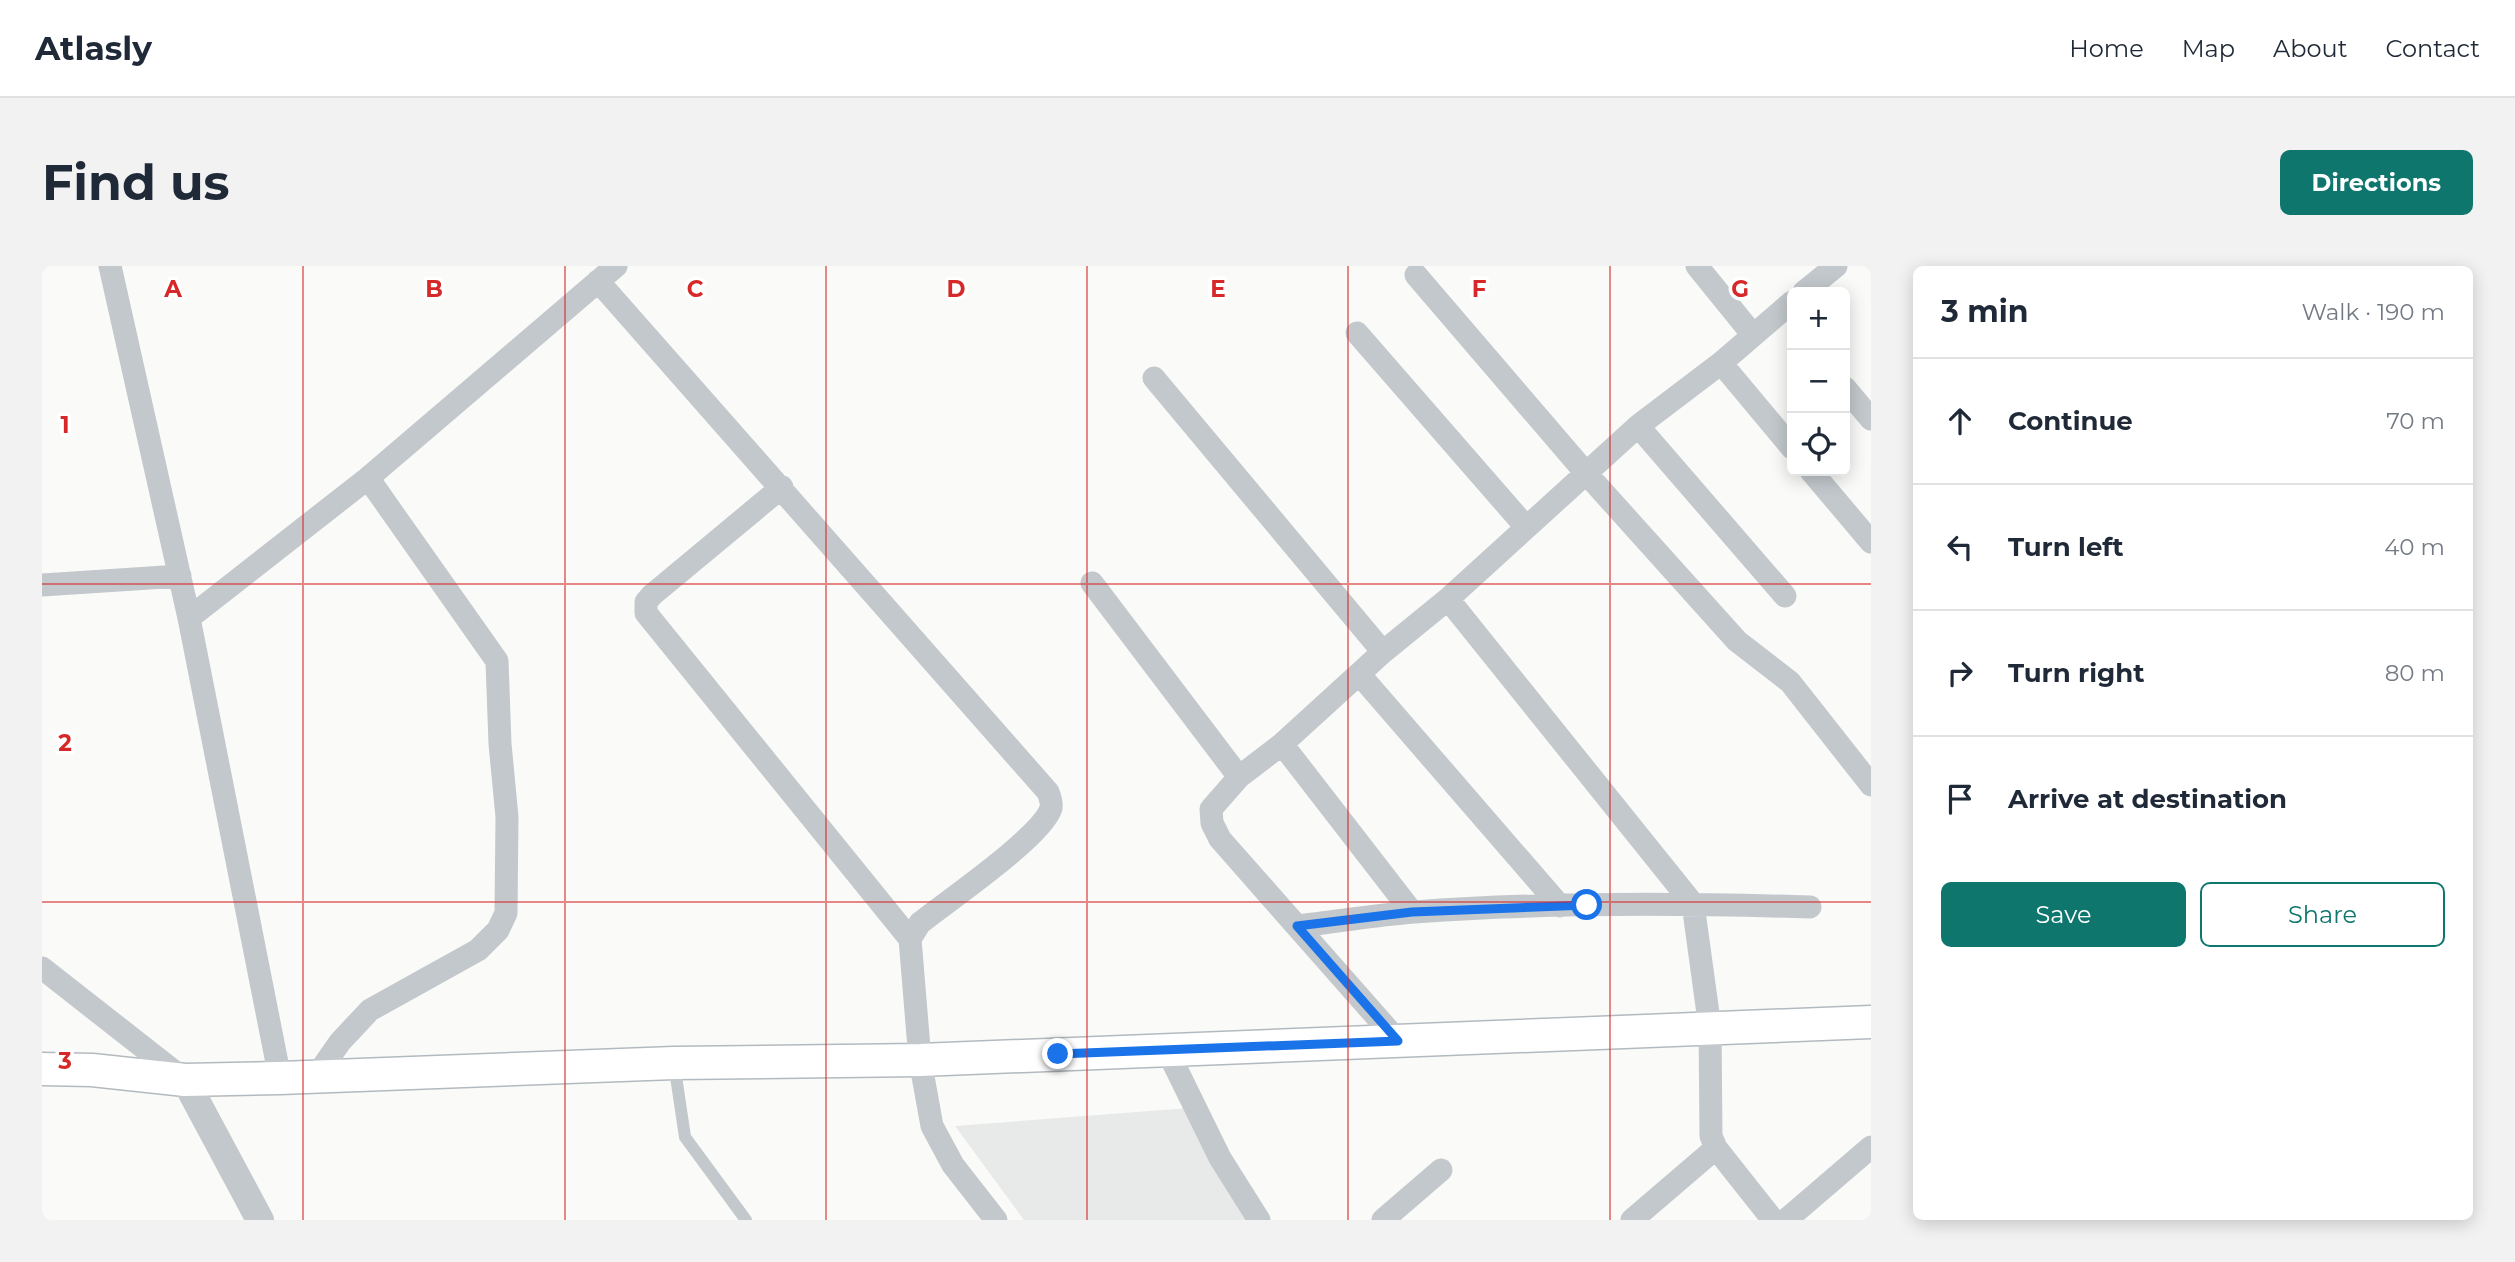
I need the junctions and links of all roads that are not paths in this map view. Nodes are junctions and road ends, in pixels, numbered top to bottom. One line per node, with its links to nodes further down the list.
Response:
1 (110, 266): 23 (street)
2 (616, 266): 6 (street)
3 (1697, 266): 10 (street)
4 (1836, 266): 7 (street)
5 (1416, 275): 17 (street)
6 (598, 281): 19 (street); 20 (street)
7 (1810, 287)
8 (1787, 314): 10 (street)
9 (1357, 333): 21 (street)
10 (1753, 335): 11 (street)
11 (1721, 363): 15 (street); 16 (street)
12 (1154, 378): 29 (street)
13 (1850, 394): 14 (street)
14 (1871, 419)
15 (1638, 426): 17 (street); 26 (street)
16 (1787, 442)
17 (1585, 472): 21 (street); 33 (street)
18 (1815, 476): 22 (street)
19 (368, 478): 28 (street); 48 (street)
20 (782, 487): 39 (street); 39 (street)
21 (1526, 527): 27 (street)
22 (1871, 542)
23 (180, 576): 25 (street); 28 (street)
24 (1091, 583): 32 (street)
25 (42, 585)
26 (1785, 596)
27 (1448, 599): 29 (street); 34 (street)
28 (190, 618): 49 (street)
29 (1383, 652): 30 (street)
30 (1360, 675): 31 (street); 35 (street)
31 (1282, 744): 32 (street); 37 (street)
32 (1239, 777): 38 (street)
33 (1871, 785)
34 (1693, 904): 35 (street); 36 (street); 42 (street)
35 (1560, 906): 37 (street)
36 (1810, 907)
37 (1412, 912): 38 (street)
38 (1297, 926): 43 (street)
39 (909, 939): 45 (street)
40 (42, 968): 50 (street)
41 (1871, 1022): 42 (main road)
42 (1710, 1028): 43 (main road); 52 (street)
43 (1398, 1041): 44 (main road)
44 (1167, 1050): 45 (main road); 57 (street)
45 (920, 1060): 46 (main road); 54 (street)
46 (674, 1063): 48 (main road); 56 (lane)
47 (42, 1069): 50 (main road)
48 (317, 1075): 49 (main road)
49 (280, 1078): 50 (main road)
50 (185, 1080): 55 (street)
51 (1871, 1147): 61 (street)
52 (1716, 1148): 59 (street); 60 (street)
53 (1441, 1170): 58 (street)
54 (984, 1216)
55 (260, 1220)
56 (746, 1220)
57 (1259, 1220)
58 (1383, 1220)
59 (1632, 1220)
60 (1773, 1220)
61 (1786, 1220)

